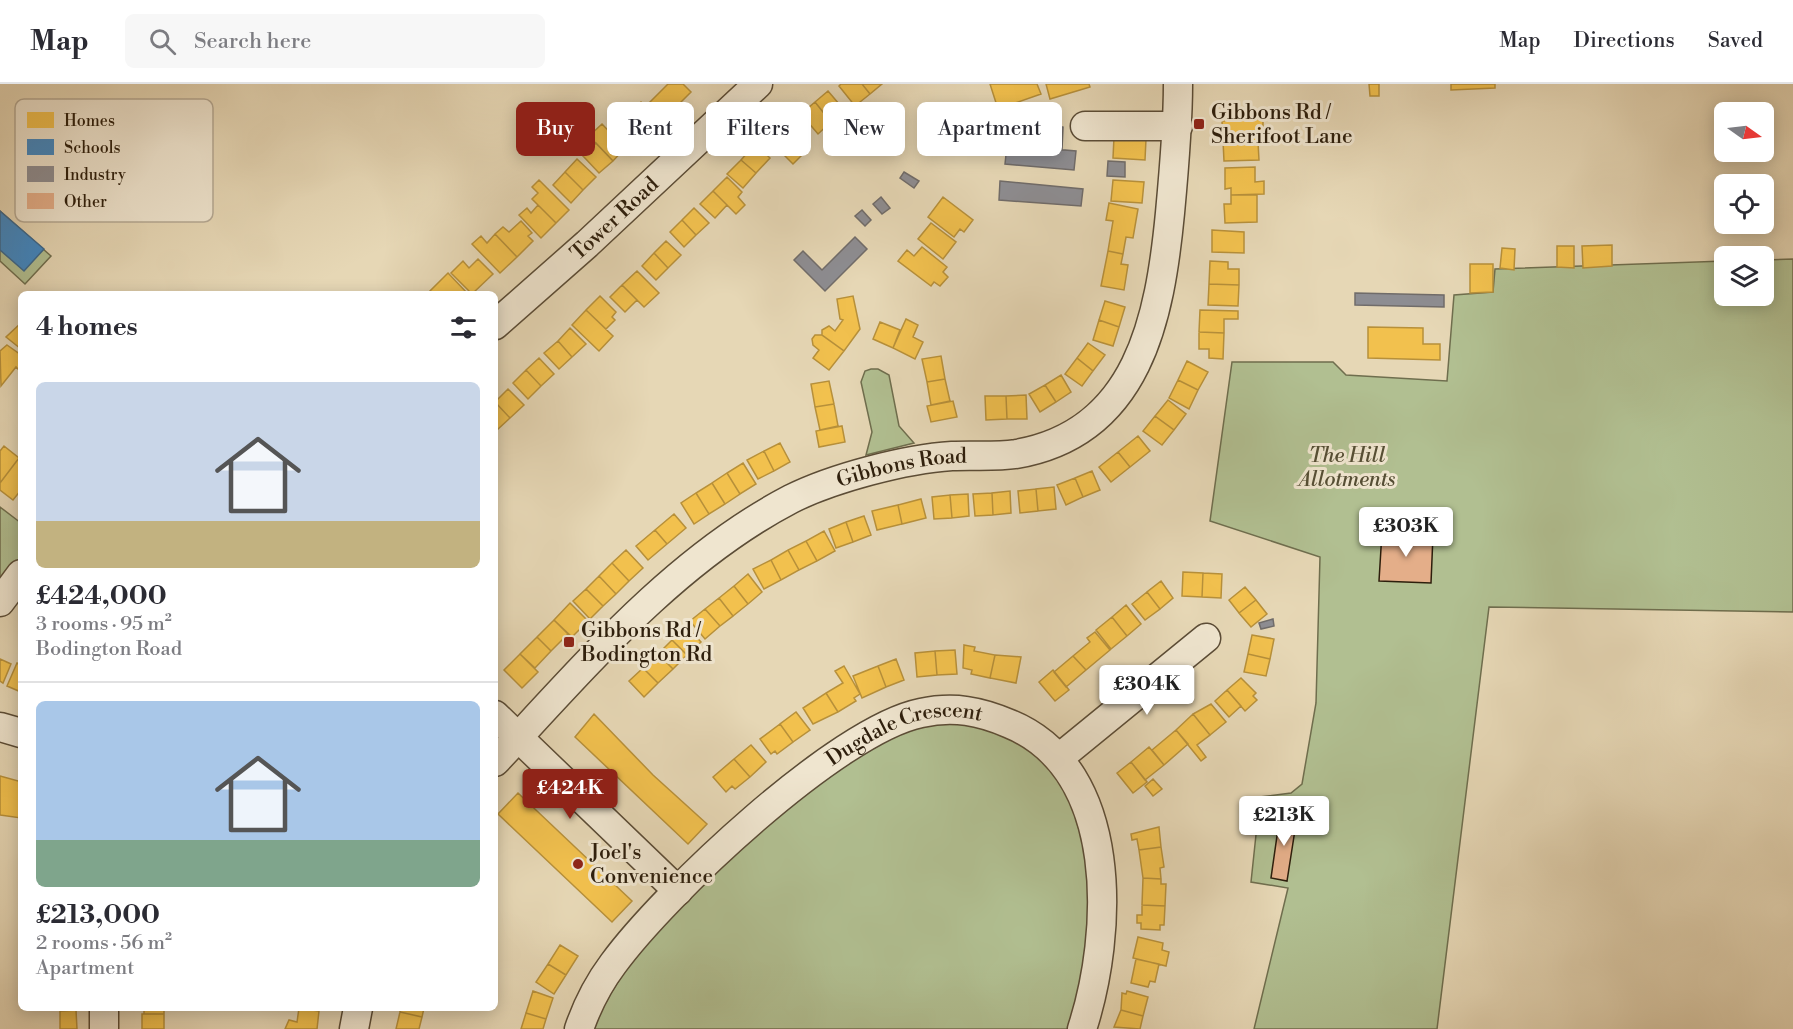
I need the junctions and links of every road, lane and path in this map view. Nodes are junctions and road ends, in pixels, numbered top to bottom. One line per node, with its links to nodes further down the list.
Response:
1 (758, 84): 5 (street, Tower Road)
2 (1178, 84): 4 (street, Gibbons Road)
3 (1085, 126): 4 (street)
4 (1178, 126): 12 (street, Gibbons Road)
5 (498, 322)
6 (18, 578): 7 (street)
7 (0, 602)
8 (1206, 638): 13 (street)
9 (498, 718): 12 (street)
10 (0, 727): 11 (street)
11 (18, 732)
12 (518, 738): 14 (street, Gibbons Road); 15 (street)
13 (1059, 758): 15 (street, Dugdale Crescent); 21 (street, Dugdale Crescent)
14 (498, 759)
15 (678, 891): 20 (street, Dugdale Crescent)
16 (104, 1011): 18 (street)
17 (357, 1011): 19 (street)
18 (104, 1029)
19 (354, 1029)
20 (579, 1029)
21 (1082, 1029)

